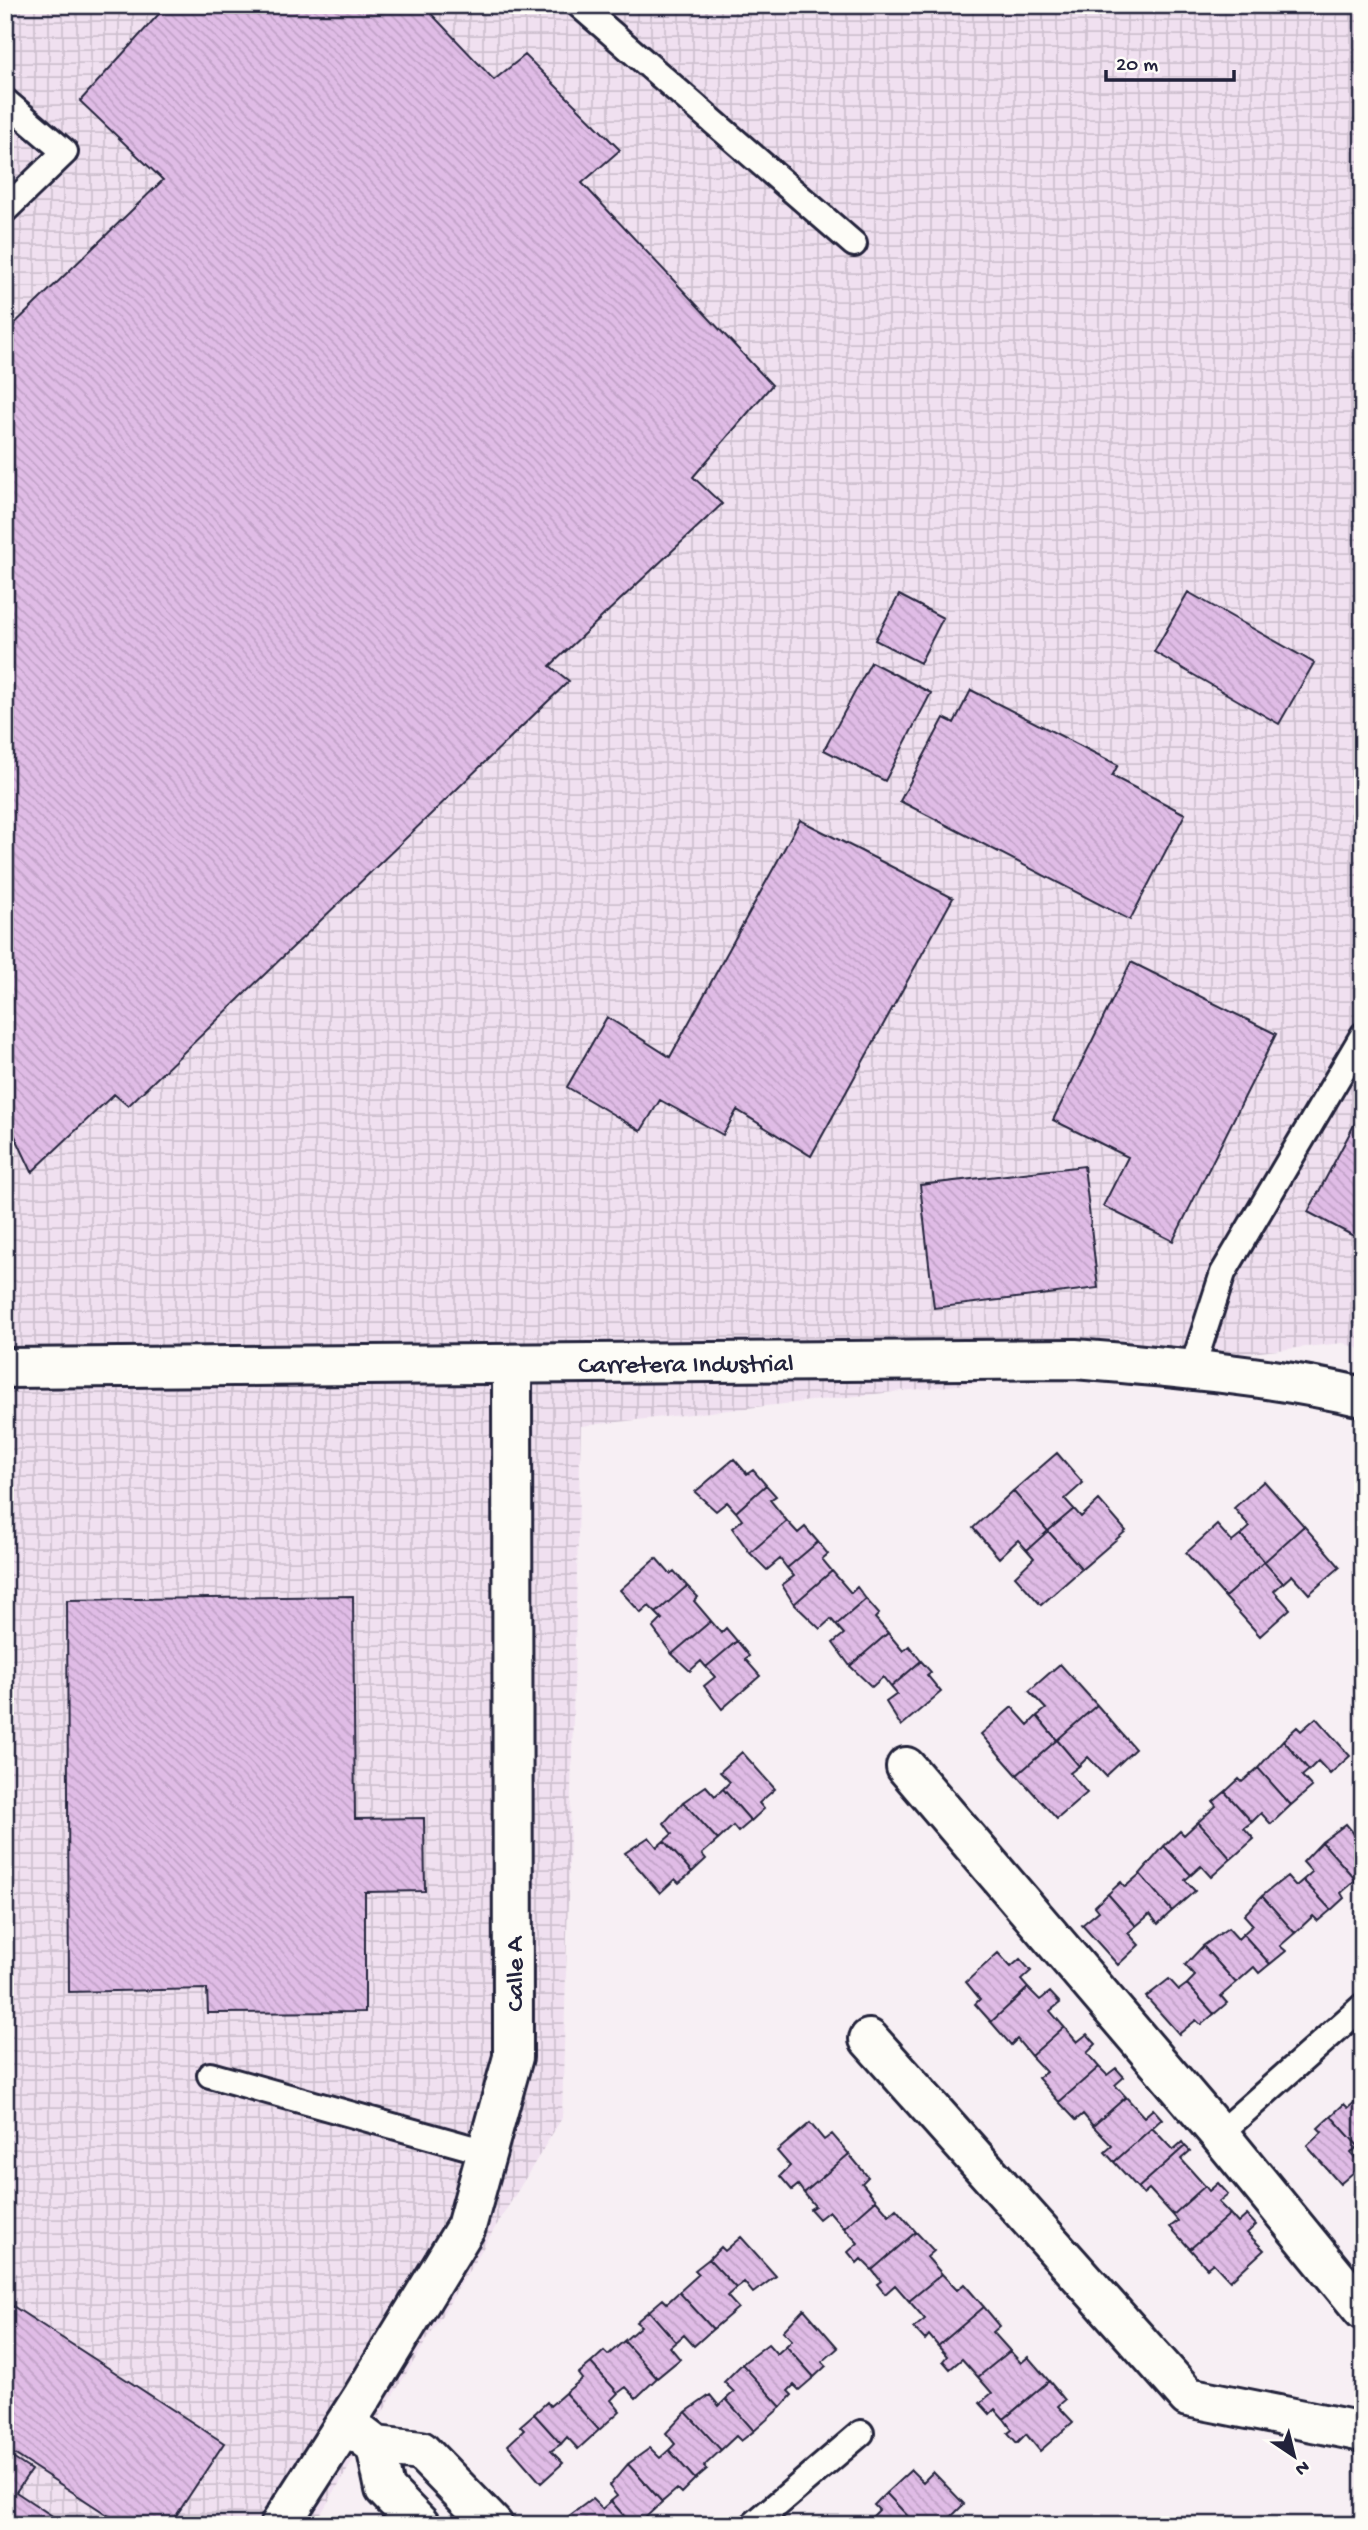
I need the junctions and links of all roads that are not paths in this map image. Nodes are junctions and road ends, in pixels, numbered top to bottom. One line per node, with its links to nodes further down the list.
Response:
1 (579, 5): 4 (lane)
2 (5, 102): 3 (lane)
3 (5, 210)
4 (854, 244)
5 (1363, 1035): 8 (lane)
6 (512, 1365): 7 (street, Carretera Industrial); 8 (street, Carretera Industrial); 15 (street, Calle A)
7 (5, 1367)
8 (1192, 1369): 9 (street, Carretera Industrial)
9 (1363, 1397)
10 (906, 1767): 14 (street)
11 (1363, 2006): 14 (lane)
12 (869, 2039): 19 (street)
13 (210, 2075): 15 (lane)
14 (1219, 2134): 16 (street)
15 (486, 2152): 17 (street, Calle A)
16 (1363, 2310)
17 (346, 2423): 20 (street); 21 (street, Calle A)
18 (861, 2432): 24 (lane)
19 (1363, 2432)
20 (376, 2446): 22 (street); 23 (street)
21 (280, 2525)
22 (420, 2525)
23 (493, 2525)
24 (753, 2525)

